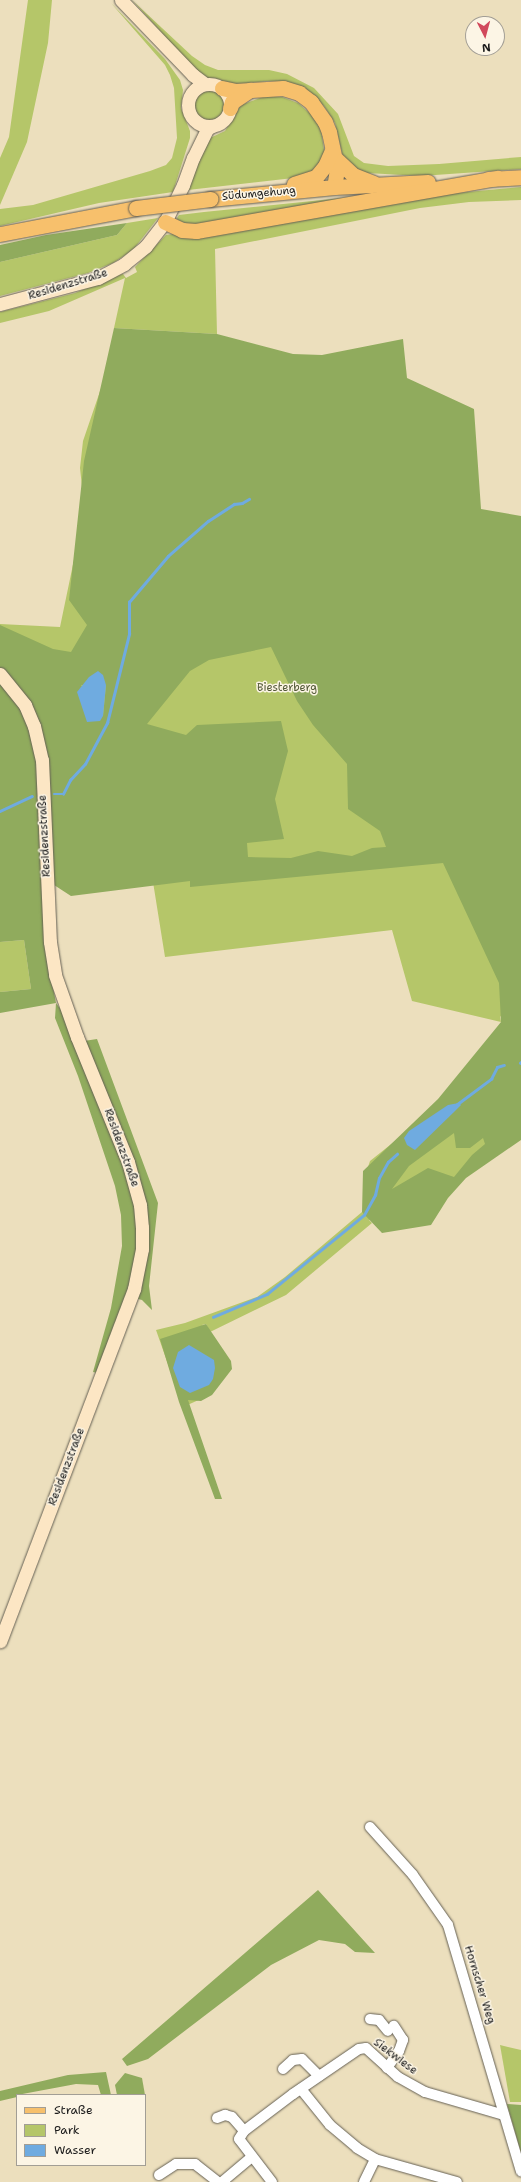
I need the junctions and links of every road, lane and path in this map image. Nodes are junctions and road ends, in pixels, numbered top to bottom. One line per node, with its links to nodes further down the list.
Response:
1 (121, 0): 2 (main road)
2 (172, 53): 3 (main road); 6 (main road)
3 (205, 84): 4 (main road); 6 (main road)
4 (222, 88): 5 (main road); 7 (main road)
5 (251, 90): 7 (main road); 10 (main road)
6 (189, 97): 8 (main road)
7 (230, 108): 9 (main road)
8 (193, 120): 9 (main road); 11 (main road, Residenzstraße)
9 (212, 126): 11 (main road, Residenzstraße)
10 (334, 154): 14 (main road); 15 (main road); 16 (main road)
11 (193, 158): 17 (main road, Residenzstraße)
12 (521, 177): 13 (main road, Südumgehung)
13 (497, 178): 14 (main road, Südumgehung); 17 (main road)
14 (388, 185): 15 (main road, Südumgehung)
15 (334, 187): 16 (main road, Südumgehung)
16 (255, 194): 18 (main road, Südumgehung, bridge)
17 (165, 222): 19 (main road, Residenzstraße)
18 (0, 234)
19 (0, 304)
20 (0, 674): 21 (main road, Residenzstraße)
21 (0, 1641)
22 (370, 1827): 28 (street, Hornscher Weg)
23 (370, 2019): 24 (street)
24 (386, 2068): 26 (street, Siekwiese); 28 (street, Siekwiese)
25 (283, 2069): 26 (street)
26 (319, 2076): 27 (street, Siekwiese)
27 (301, 2089): 30 (street, Siekwiese); 32 (street)
28 (504, 2115): 33 (street, Hornscher Weg)
29 (217, 2118): 30 (street)
30 (242, 2135): 31 (street)
31 (252, 2158): 36 (street); 37 (street)
32 (375, 2159): 38 (street); 39 (street)
33 (521, 2171)
34 (159, 2175): 35 (street)
35 (218, 2182)
36 (222, 2182)
37 (272, 2182)
38 (364, 2182)
39 (457, 2182)

